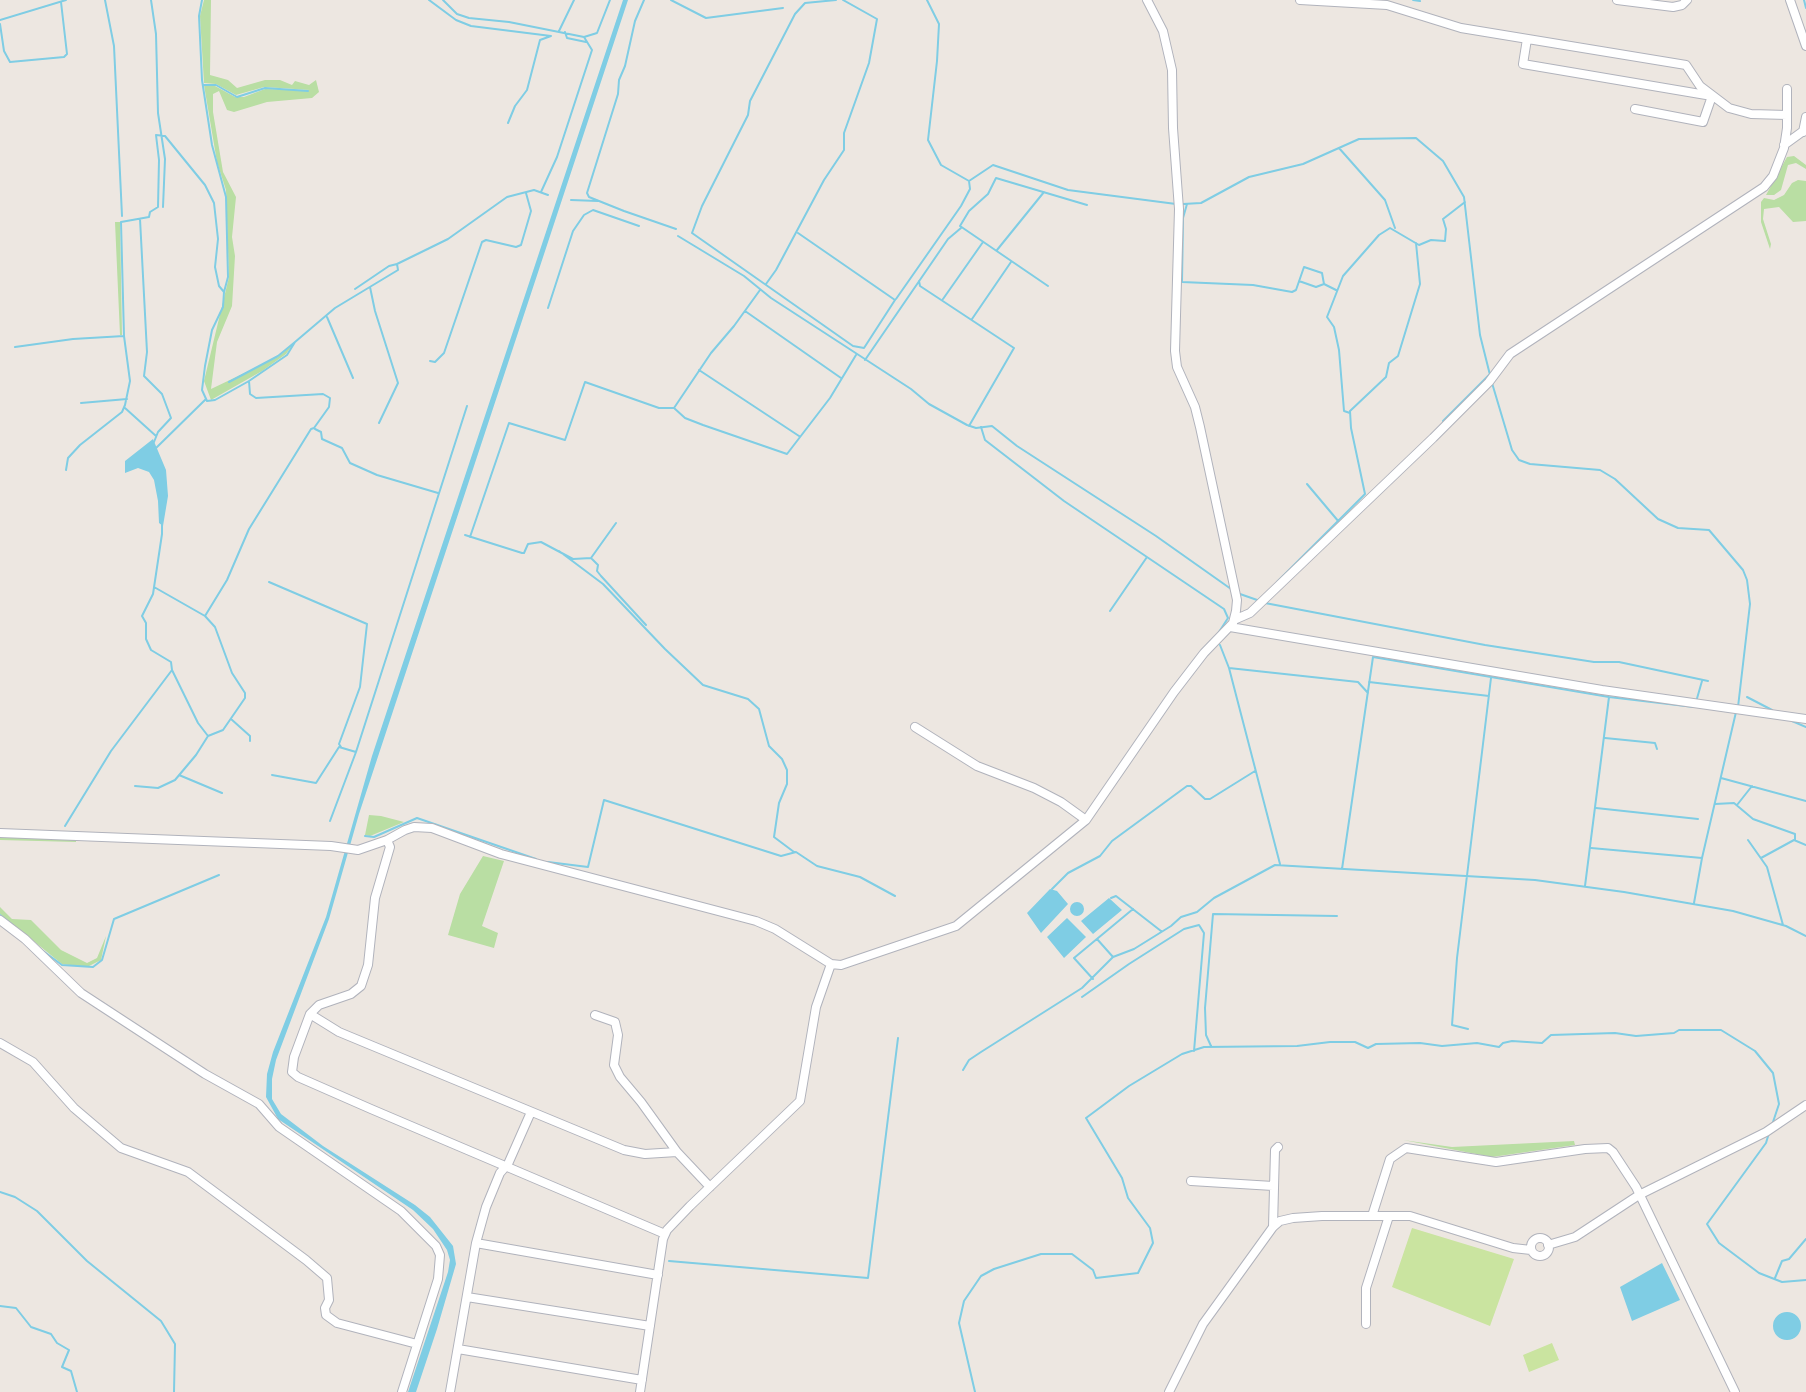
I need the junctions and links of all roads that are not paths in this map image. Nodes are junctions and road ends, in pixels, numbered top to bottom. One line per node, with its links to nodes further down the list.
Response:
1 (1147, 0): 15 (street)
2 (1300, 0): 6 (street)
3 (1617, 0): 4 (street)
4 (1687, 0)
5 (1791, 1): 7 (street)
6 (1527, 39): 9 (street); 9 (street)
7 (1806, 46)
8 (1787, 89): 11 (street)
9 (1712, 96): 10 (street); 11 (street)
10 (1635, 110)
11 (1787, 115): 14 (street)
12 (1806, 117): 13 (street)
13 (1804, 130): 14 (street)
14 (1784, 145): 15 (street)
15 (1232, 623): 16 (street); 18 (street)
16 (1806, 719)
17 (915, 727): 18 (street)
18 (1086, 820): 22 (street)
19 (0, 833): 20 (street)
20 (387, 840): 22 (street); 23 (street)
21 (0, 920): 44 (street)
22 (831, 964): 33 (street)
23 (310, 1014): 27 (street); 30 (street)
24 (595, 1015): 29 (street)
25 (0, 1043): 44 (street)
26 (1806, 1105): 34 (street)
27 (531, 1112): 29 (street); 30 (street)
28 (1278, 1148): 32 (street)
29 (677, 1152): 33 (street)
30 (505, 1167): 38 (street); 39 (street)
31 (1191, 1181): 32 (street)
32 (1273, 1186): 37 (street)
33 (710, 1187): 38 (street)
34 (1640, 1195): 35 (street); 36 (street); 51 (street)
35 (1372, 1216): 36 (street); 37 (street)
36 (1389, 1216): 42 (street)
37 (1273, 1227): 50 (street)
38 (665, 1234): 40 (street)
39 (476, 1243): 40 (street); 41 (street)
40 (658, 1275): 43 (street)
41 (467, 1297): 43 (street); 45 (street)
42 (1366, 1324)
43 (650, 1326): 46 (street)
44 (417, 1344): 47 (street)
45 (458, 1348): 46 (street); 48 (street)
46 (642, 1380): 49 (street)
47 (402, 1392)
48 (450, 1392)
49 (640, 1392)
50 (1169, 1392)
51 (1735, 1392)

